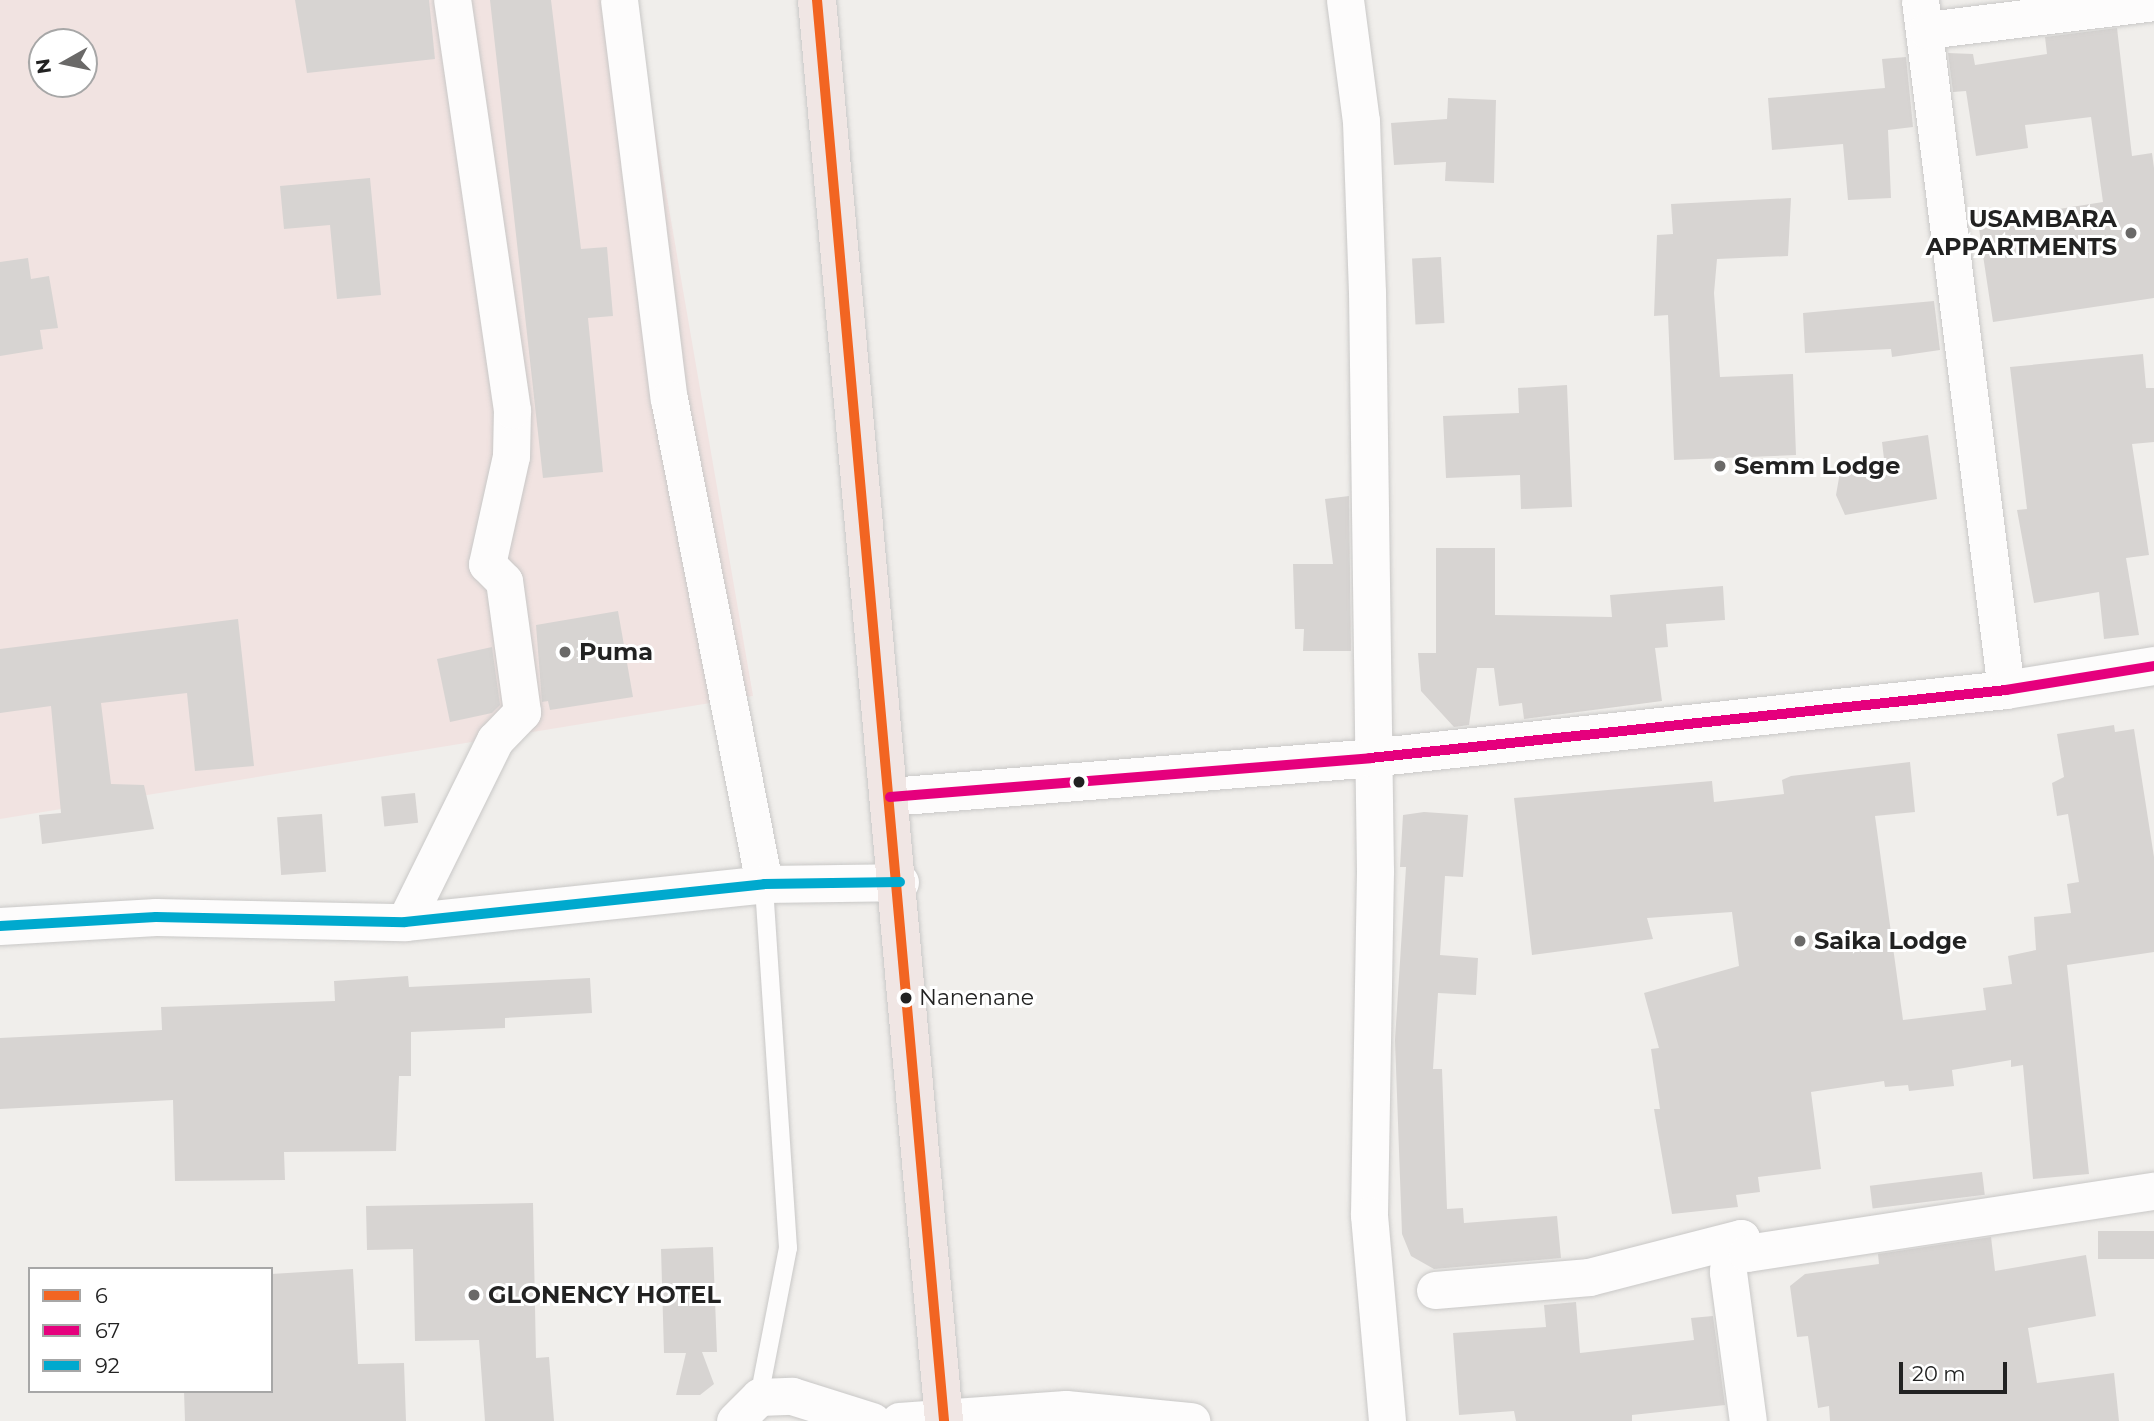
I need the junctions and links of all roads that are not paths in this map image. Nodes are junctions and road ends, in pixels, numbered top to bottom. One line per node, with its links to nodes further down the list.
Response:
1 (452, 0): 13 (street)
2 (618, 0): 12 (street)
3 (817, 0): 10 (highway)
4 (1345, 0): 9 (street)
5 (2154, 2): 6 (street)
6 (1924, 15): 8 (street)
7 (2154, 666): 8 (street)
8 (2006, 690): 9 (street)
9 (1370, 758): 10 (street); 23 (street)
10 (890, 797): 11 (highway)
11 (900, 882): 12 (street); 19 (highway)
12 (764, 884): 13 (street); 18 (lane)
13 (404, 922): 14 (street)
14 (0, 926)
15 (2154, 1191): 16 (street)
16 (1731, 1242): 17 (street); 24 (street)
17 (1436, 1290)
18 (747, 1409): 20 (street)
19 (944, 1419): 21 (street); 22 (street)
20 (872, 1421)
21 (899, 1421)
22 (1191, 1421)
23 (1387, 1421)
24 (1748, 1421)

